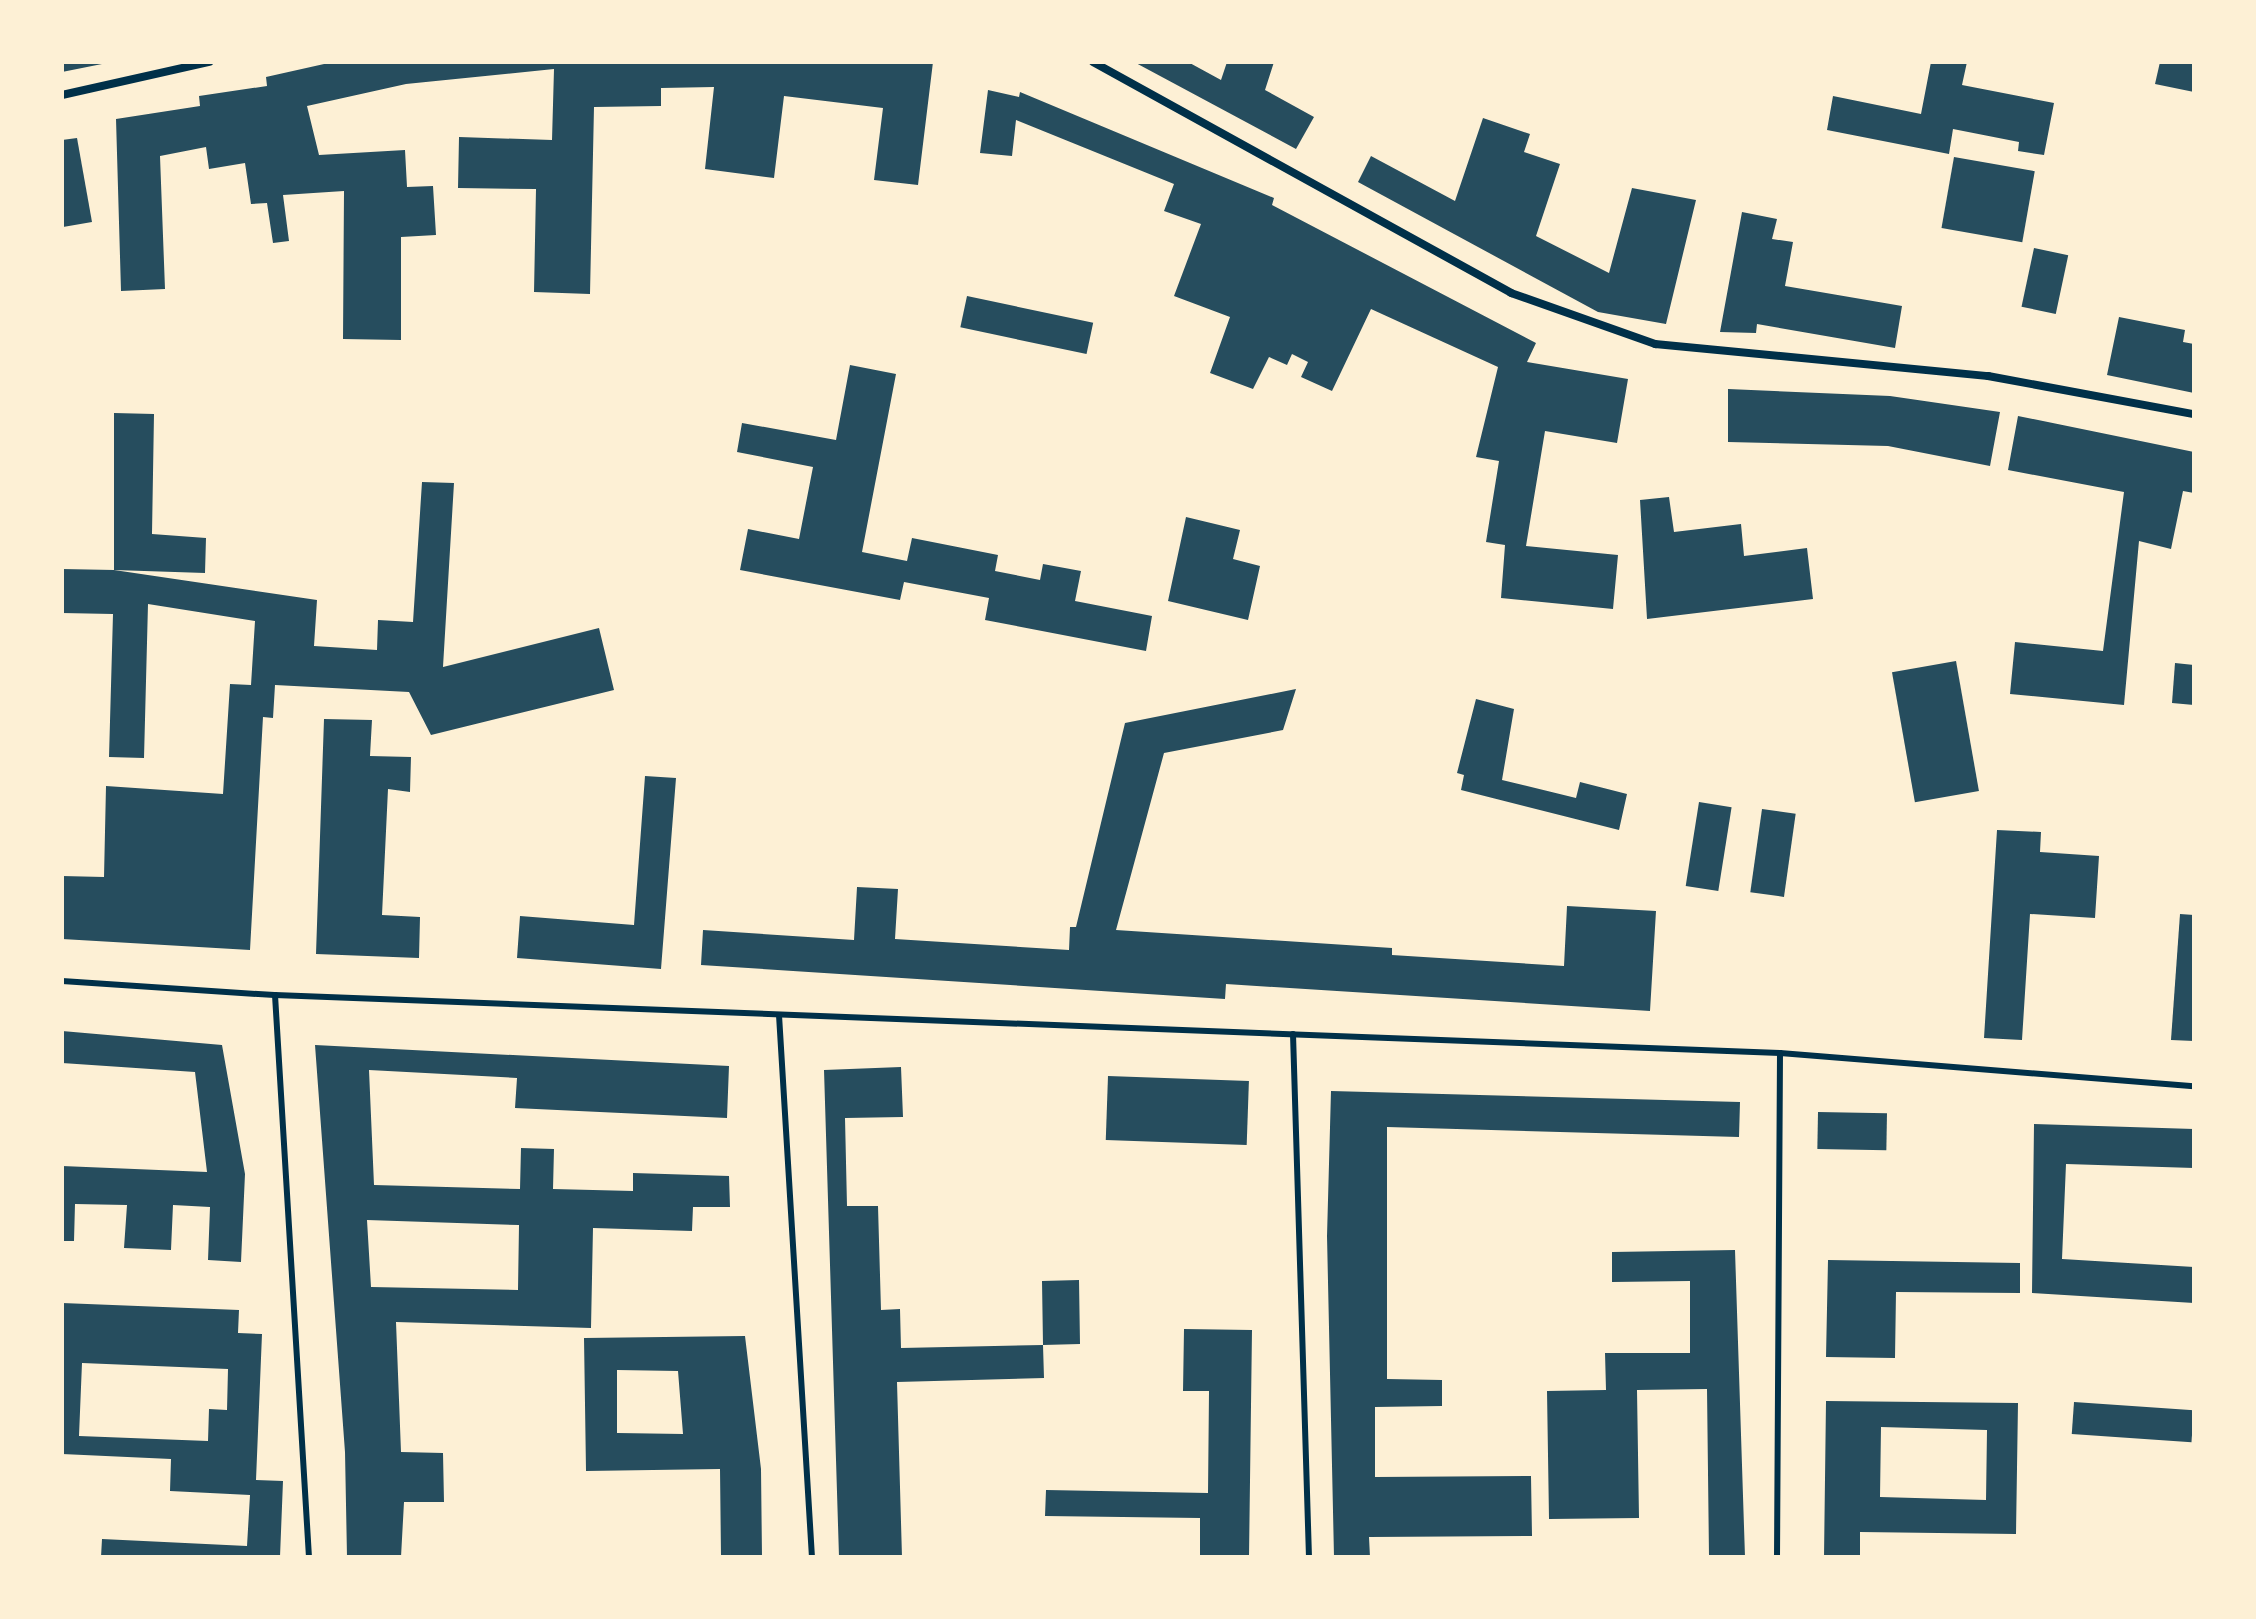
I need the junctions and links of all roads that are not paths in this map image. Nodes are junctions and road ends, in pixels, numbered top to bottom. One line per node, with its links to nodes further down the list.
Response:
1 (209, 62): 3 (street)
2 (1093, 62): 4 (street)
3 (62, 95)
4 (2194, 414)
5 (62, 981): 6 (lane)
6 (275, 995): 7 (lane); 11 (lane)
7 (779, 1015): 8 (lane); 12 (lane)
8 (1293, 1034): 9 (lane); 13 (lane)
9 (1780, 1053): 10 (lane); 14 (lane)
10 (2194, 1086)
11 (309, 1557)
12 (812, 1557)
13 (1309, 1557)
14 (1777, 1557)

